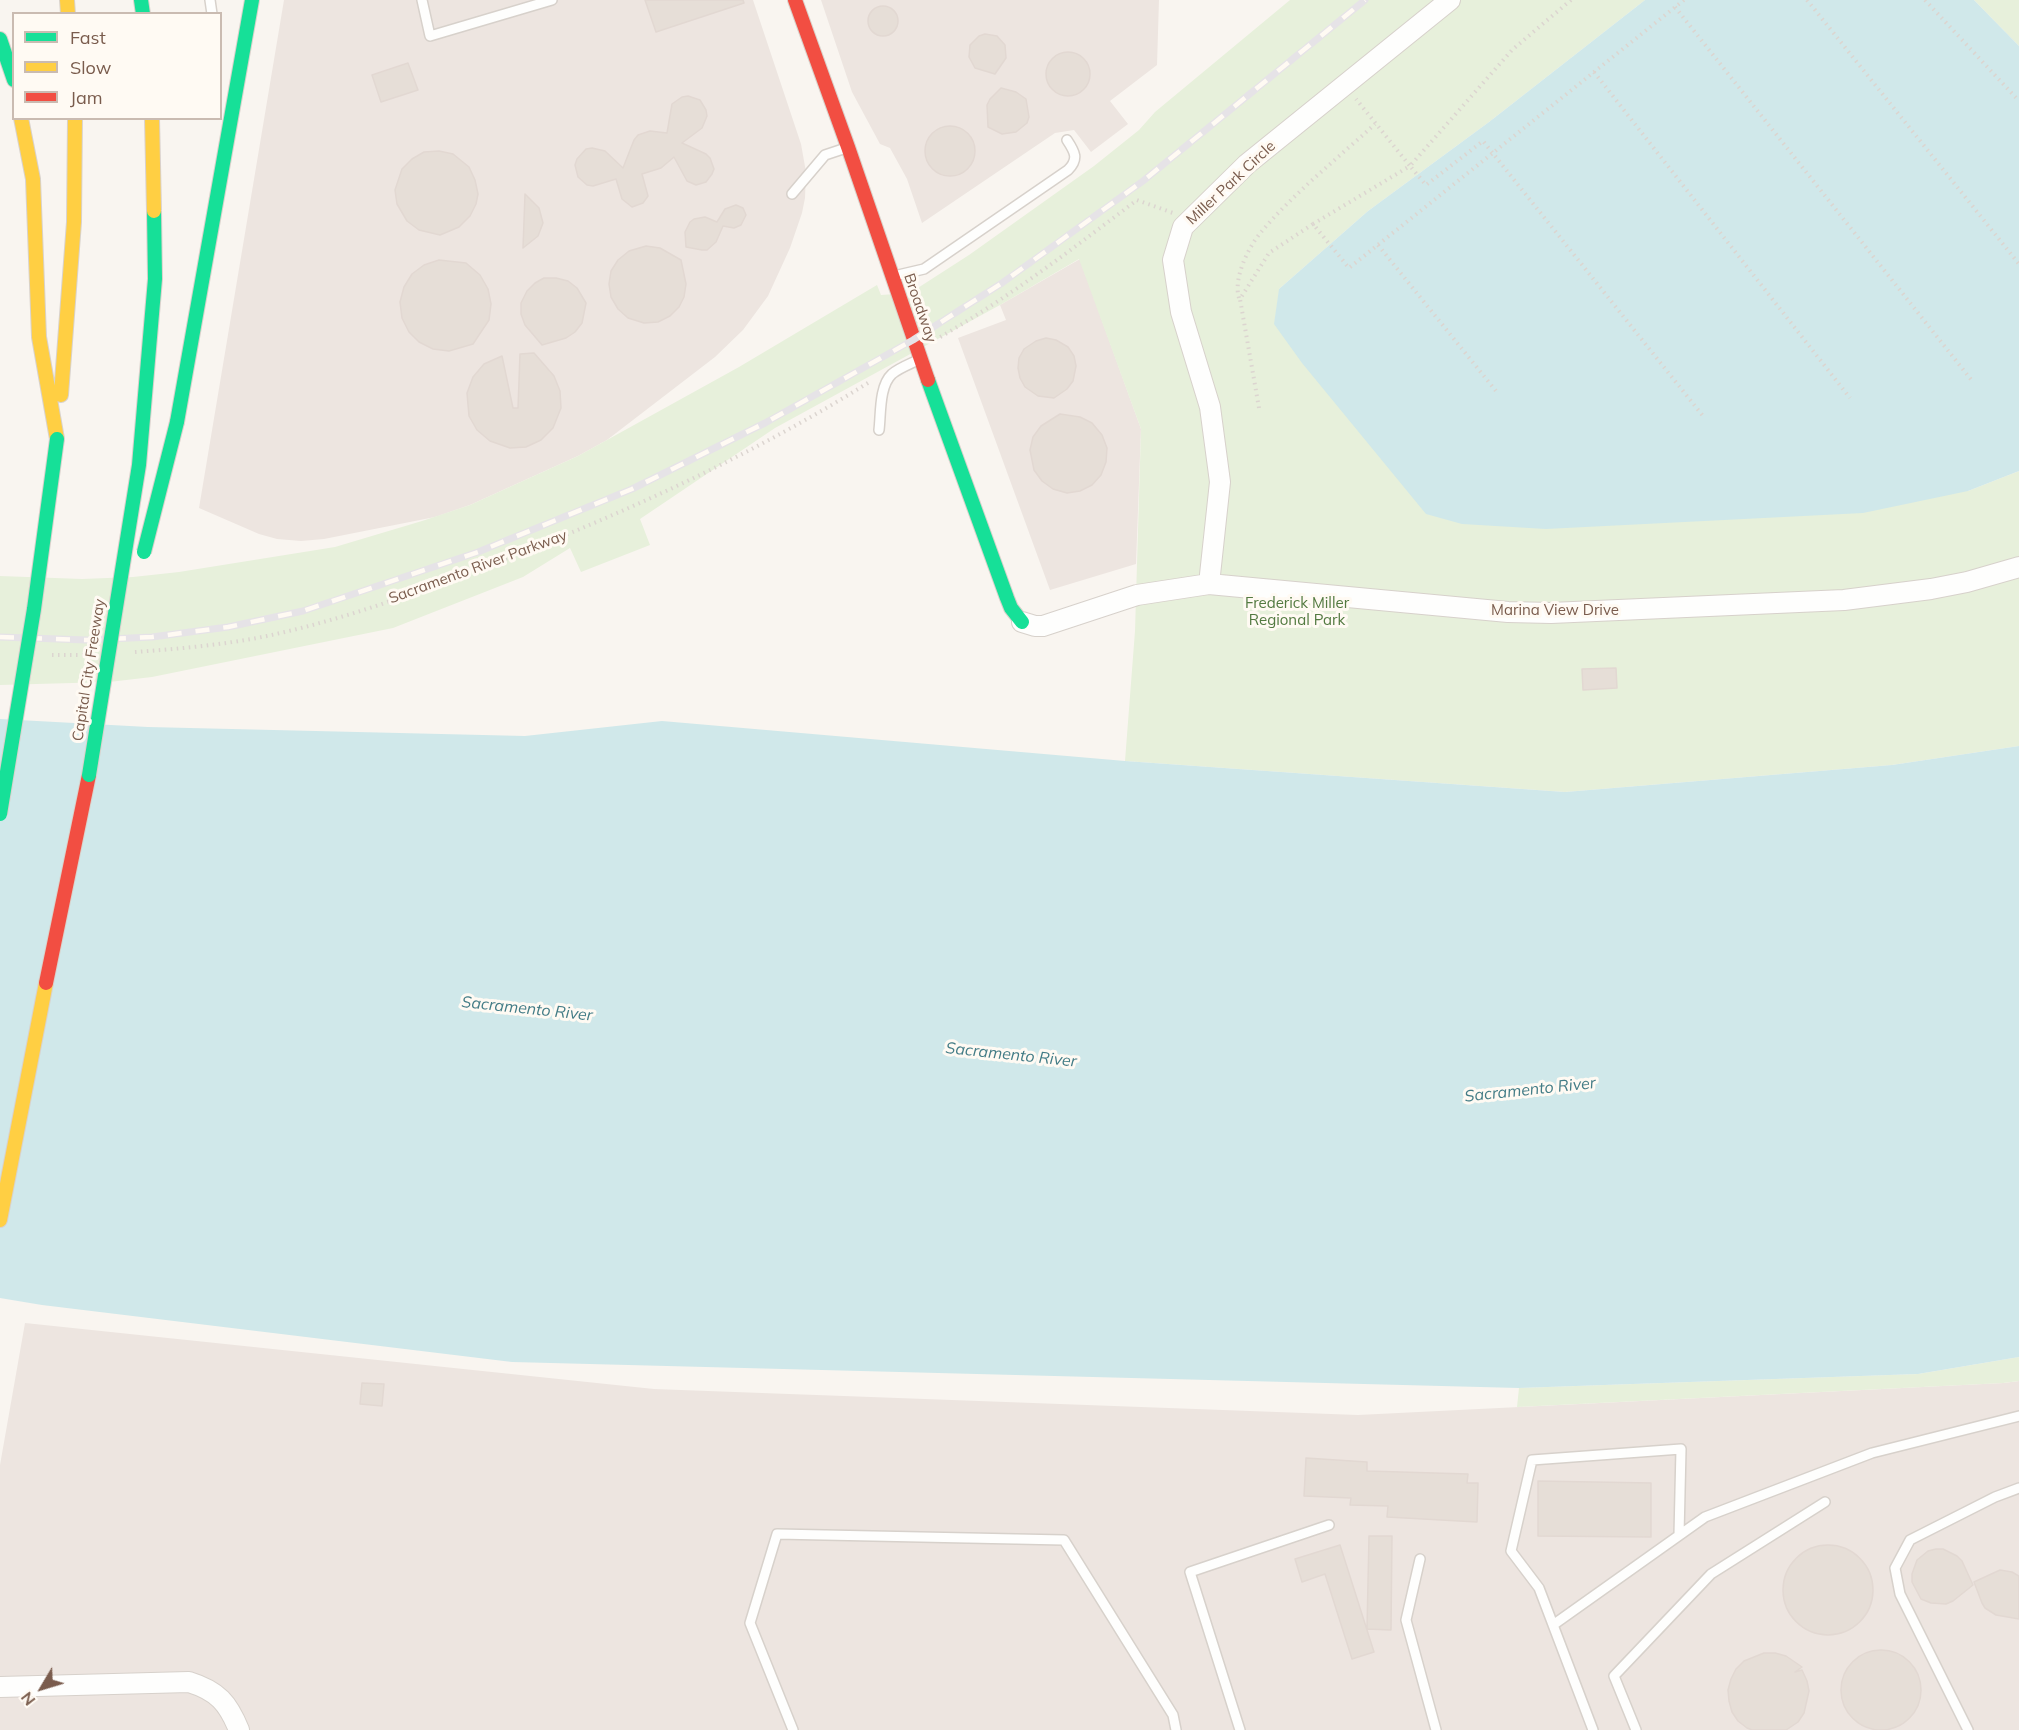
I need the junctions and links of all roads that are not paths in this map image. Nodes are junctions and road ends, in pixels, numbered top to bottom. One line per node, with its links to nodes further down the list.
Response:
1 (252, 0): 22 (main road, bridge)
2 (422, 0): 3 (lane)
3 (552, 0)
4 (795, 0): 14 (main road, Broadway)
5 (1450, 0): 23 (street, Miller Park Circle)
6 (0, 39): 8 (main road)
7 (0, 71): 8 (main road)
8 (10, 84)
9 (17, 120): 15 (main road)
10 (21, 120): 15 (main road)
11 (75, 120): 20 (main road)
12 (152, 120): 26 (main road, Capital City Freeway, bridge)
13 (1067, 140): 17 (lane)
14 (848, 147): 16 (lane); 17 (main road, Broadway)
15 (33, 179): 20 (main road)
16 (792, 194)
17 (892, 276): 18 (main road, Broadway)
18 (919, 354): 19 (lane); 25 (main road, Broadway)
19 (879, 430)
20 (57, 439): 27 (main road, bridge)
21 (2019, 567): 23 (street, Marina View Drive)
22 (140, 570)
23 (1209, 584): 25 (street, Marina View Drive)
24 (129, 616): 26 (main road, bridge)
25 (1022, 622)
26 (89, 775): 28 (main road, Capital City Freeway)
27 (0, 814)
28 (0, 1220)
29 (2019, 1416): 33 (lane)
30 (2019, 1488): 44 (lane)
31 (1825, 1502): 43 (lane)
32 (1329, 1525): 40 (lane)
33 (1679, 1535): 35 (lane); 35 (lane)
34 (1420, 1559): 41 (lane)
35 (1553, 1625): 42 (lane)
36 (0, 1687): 37 (street)
37 (239, 1730)
38 (793, 1730): 39 (lane)
39 (1176, 1730)
40 (1240, 1730)
41 (1436, 1730)
42 (1593, 1730)
43 (1636, 1730)
44 (1968, 1730)

